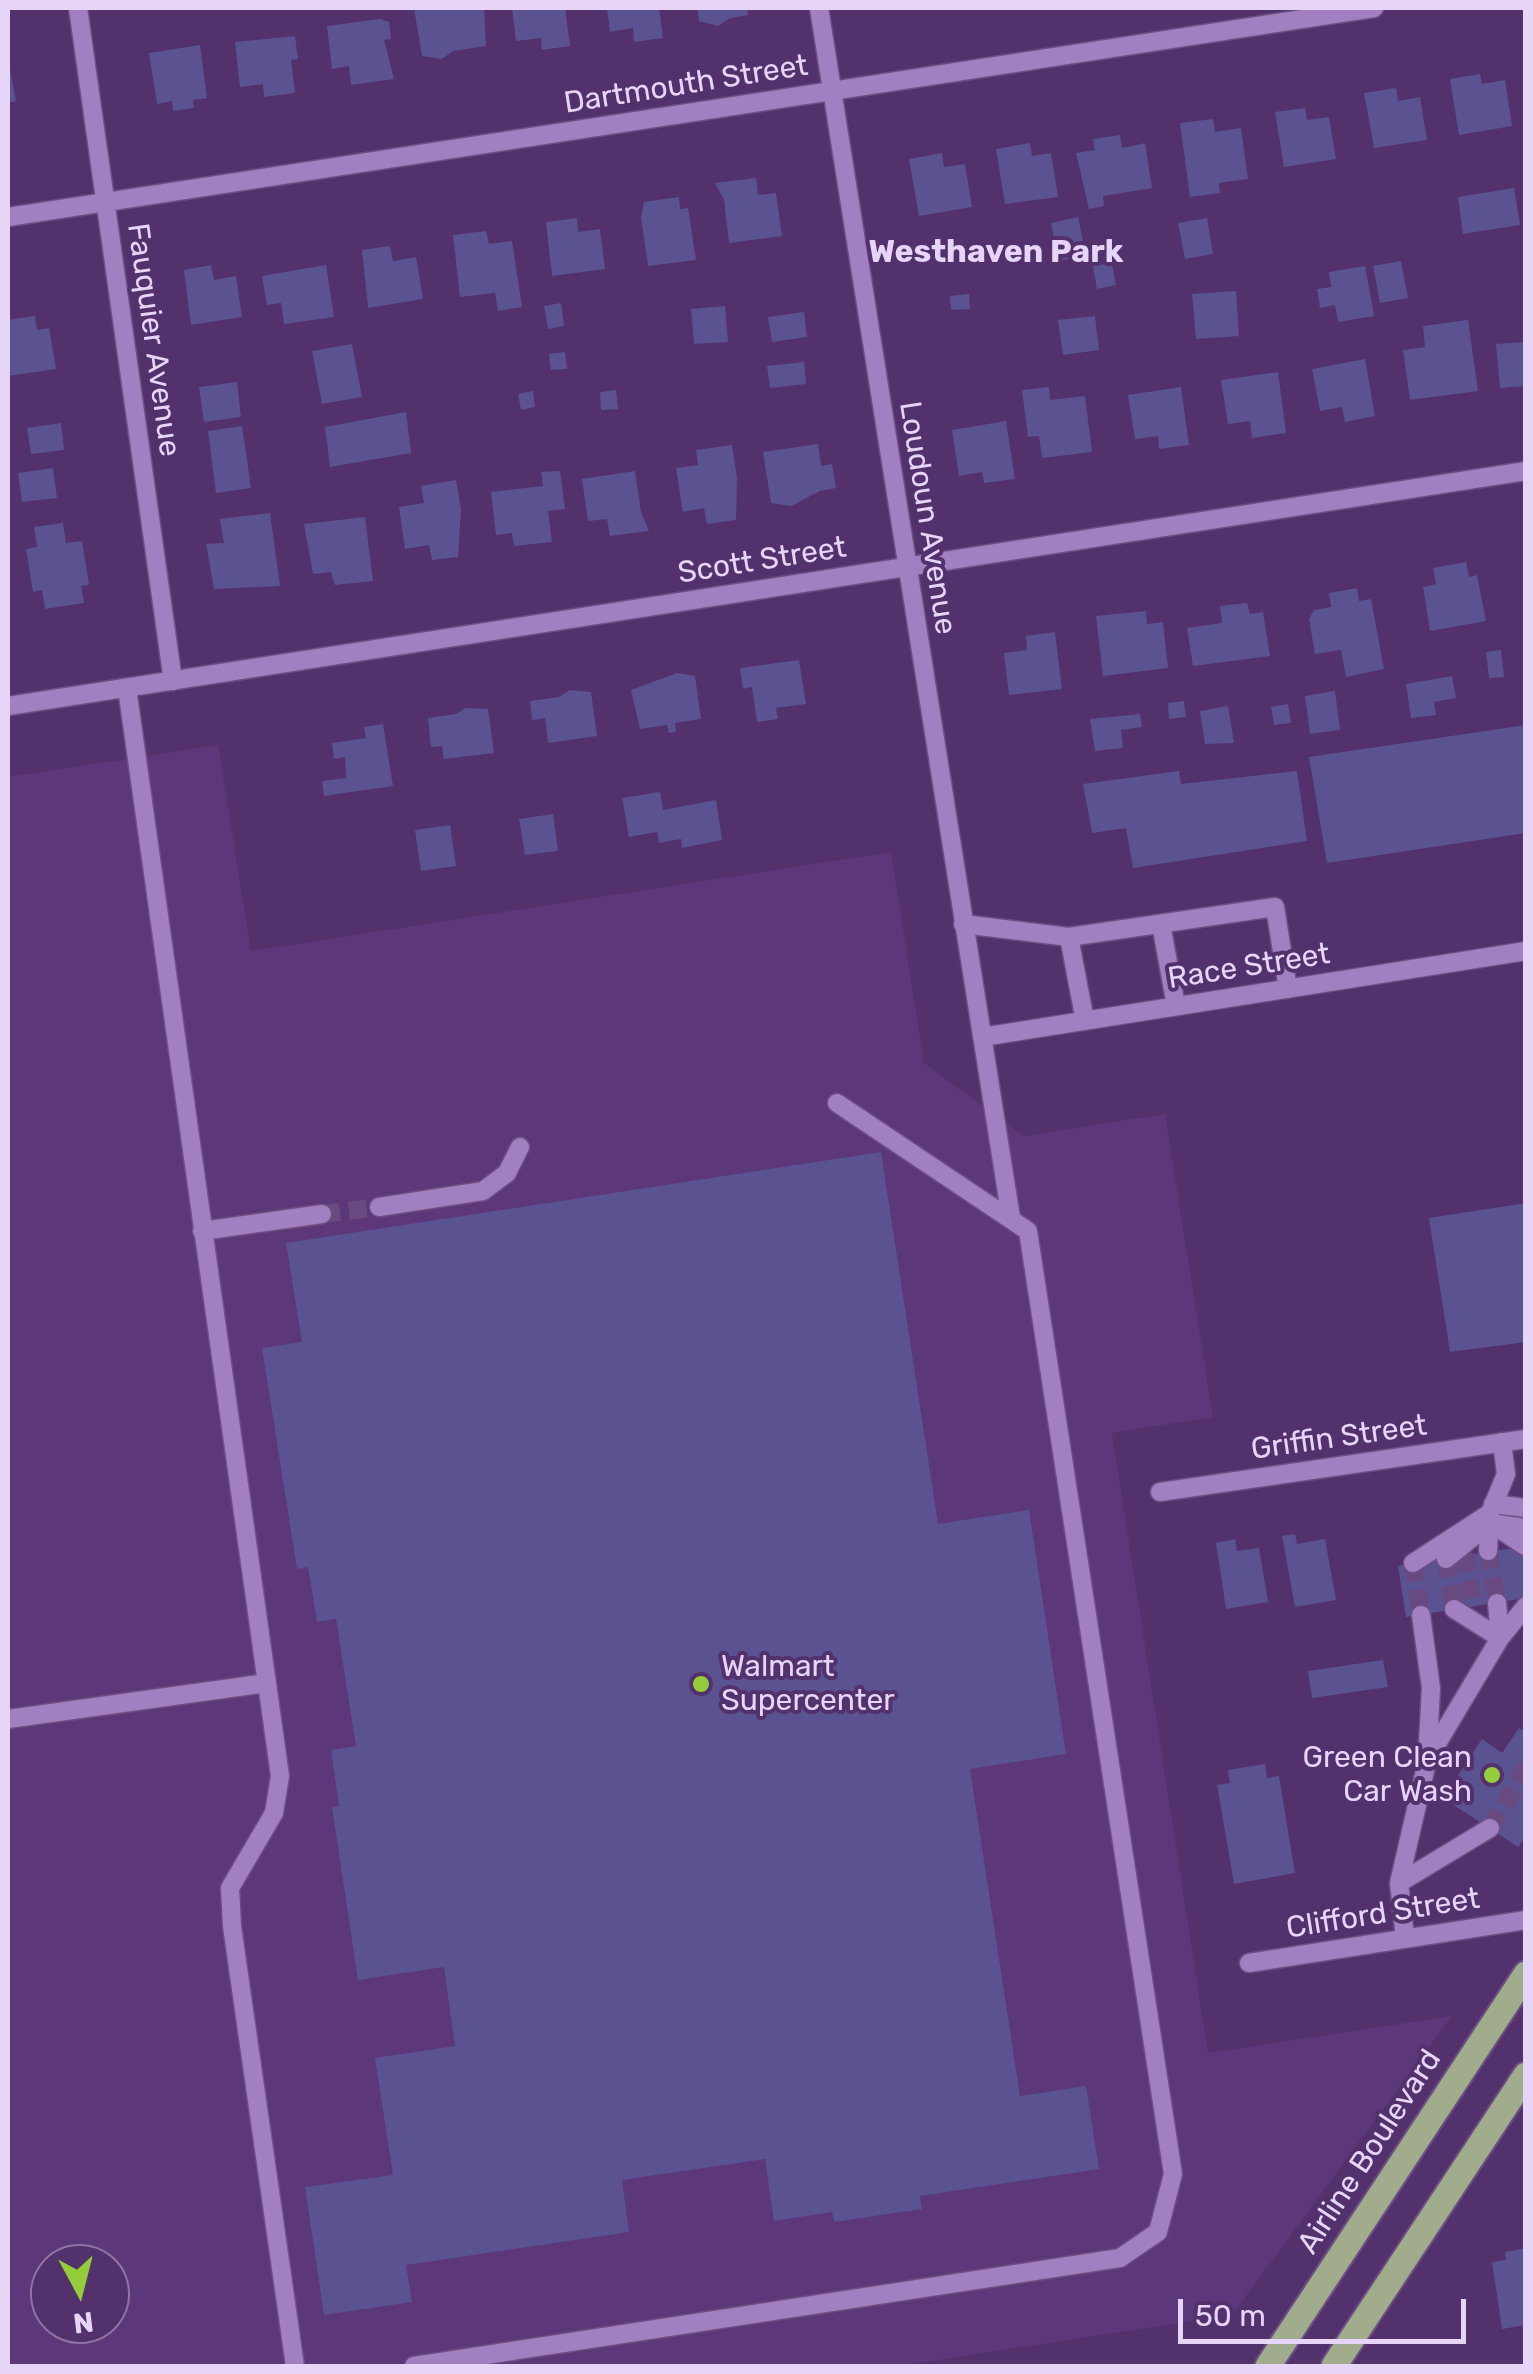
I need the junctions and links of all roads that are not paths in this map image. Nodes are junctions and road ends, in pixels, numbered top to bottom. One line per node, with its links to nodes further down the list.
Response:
1 (78, 8): 5 (street, Fauquier Avenue)
2 (818, 8): 4 (street, Loudoun Avenue)
3 (1374, 8): 4 (street, Dartmouth Street)
4 (832, 90): 5 (street, Dartmouth Street); 8 (street, Loudoun Avenue)
5 (106, 202): 6 (street, Dartmouth Street); 9 (street, Fauquier Avenue)
6 (8, 217)
7 (1526, 471): 8 (street, Scott Street)
8 (907, 566): 9 (street, Scott Street); 12 (street, Loudoun Avenue)
9 (173, 680): 10 (street, Scott Street)
10 (127, 688): 11 (street, Scott Street); 25 (street)
11 (8, 706)
12 (964, 924): 14 (street); 19 (street, Loudoun Avenue)
13 (1162, 924): 14 (street); 16 (street); 17 (street)
14 (1069, 937): 18 (street)
15 (1526, 951): 16 (street, Race Street)
16 (1288, 988): 17 (street, Race Street)
17 (1176, 1006): 18 (street, Race Street)
18 (1085, 1020): 19 (street, Race Street)
19 (982, 1037): 24 (street, Loudoun Avenue)
20 (837, 1103): 24 (street)
21 (520, 1147): 22 (street)
22 (379, 1207)
23 (322, 1214): 25 (street)
24 (1012, 1218): 53 (street)
25 (202, 1231): 42 (street)
26 (1526, 1438): 27 (street, Griffin Street)
27 (1502, 1442): 28 (street, Griffin Street); 30 (street)
28 (1160, 1492)
29 (1526, 1508): 30 (street)
30 (1491, 1514): 31 (street); 32 (street); 33 (street); 34 (street); 35 (street)
31 (1526, 1530)
32 (1525, 1546)
33 (1488, 1552)
34 (1456, 1556)
35 (1413, 1563)
36 (1497, 1602): 41 (street)
37 (1526, 1606): 41 (street)
38 (1464, 1608): 41 (street)
39 (1421, 1614): 44 (street)
40 (1526, 1622): 41 (street)
41 (1500, 1638): 44 (street)
42 (267, 1683): 43 (street); 52 (street)
43 (8, 1720)
44 (1427, 1762): 46 (street)
45 (1490, 1828): 46 (street)
46 (1400, 1883): 48 (street)
47 (1526, 1920): 48 (street, Clifford Street)
48 (1405, 1938): 49 (street, Clifford Street)
49 (1248, 1962)
50 (1526, 1974): 54 (main road, Airline Boulevard)
51 (1526, 2074): 55 (main road)
52 (295, 2366)
53 (414, 2366)
54 (1268, 2366)
55 (1334, 2366)

